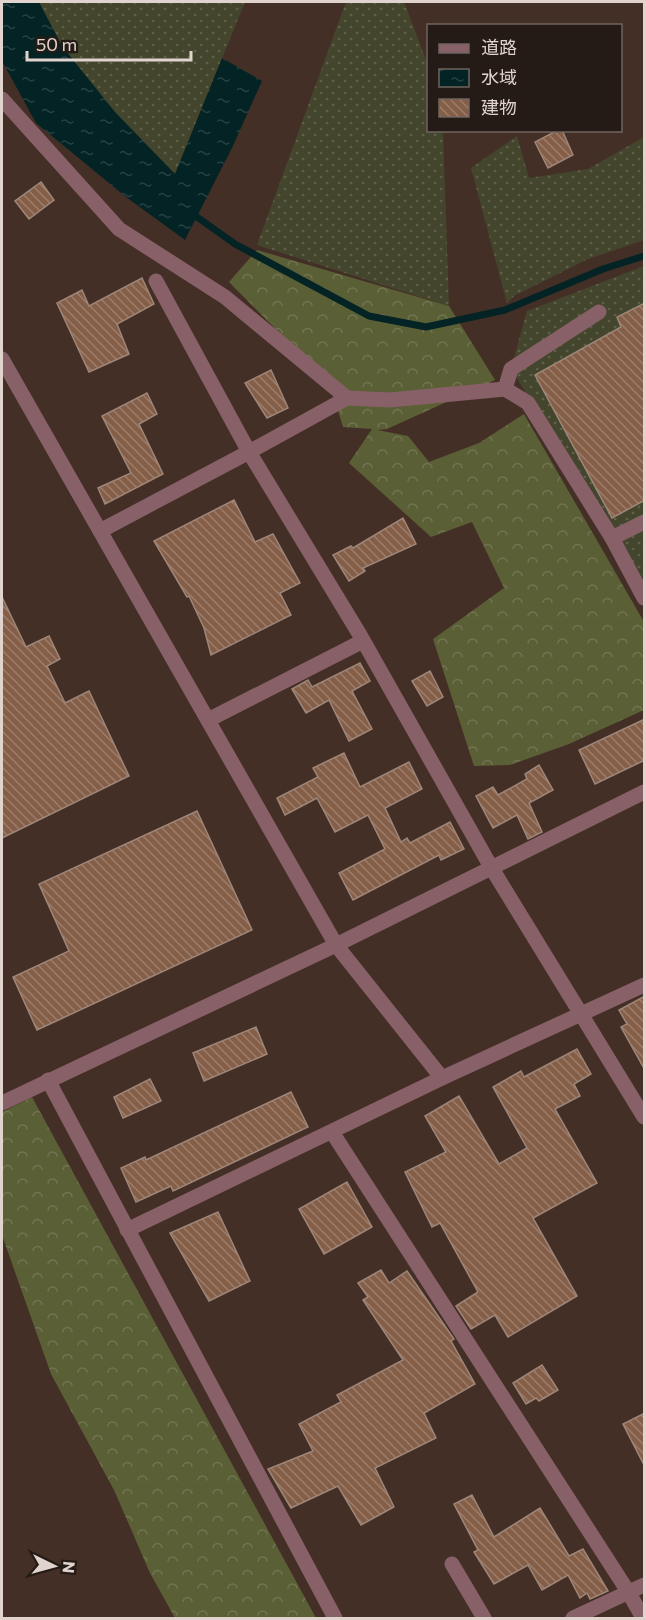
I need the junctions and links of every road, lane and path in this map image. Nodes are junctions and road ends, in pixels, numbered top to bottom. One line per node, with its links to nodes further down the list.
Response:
1 (2, 99): 6 (street)
2 (156, 281): 7 (street)
3 (599, 312): 5 (street)
4 (2, 359): 9 (street)
5 (505, 389): 6 (street); 10 (street)
6 (347, 398): 7 (street)
7 (249, 452): 9 (street); 12 (street)
8 (645, 522): 10 (street)
9 (100, 531): 13 (street)
10 (612, 538): 11 (street)
11 (645, 598)
12 (363, 641): 13 (street); 15 (street)
13 (208, 720): 16 (street)
14 (645, 792): 15 (street)
15 (491, 867): 16 (street); 18 (street)
16 (336, 945): 19 (street); 20 (street)
17 (645, 985): 18 (street)
18 (582, 1016): 19 (street); 22 (street)
19 (442, 1078): 23 (street)
20 (48, 1080): 21 (street); 24 (street)
21 (2, 1103)
22 (645, 1117)
23 (332, 1132): 24 (street); 27 (street)
24 (128, 1230): 28 (street)
25 (452, 1564): 29 (street)
26 (645, 1585): 27 (street)
27 (629, 1593): 30 (street); 31 (street)
28 (335, 1618)
29 (484, 1618)
30 (573, 1618)
31 (643, 1618)

